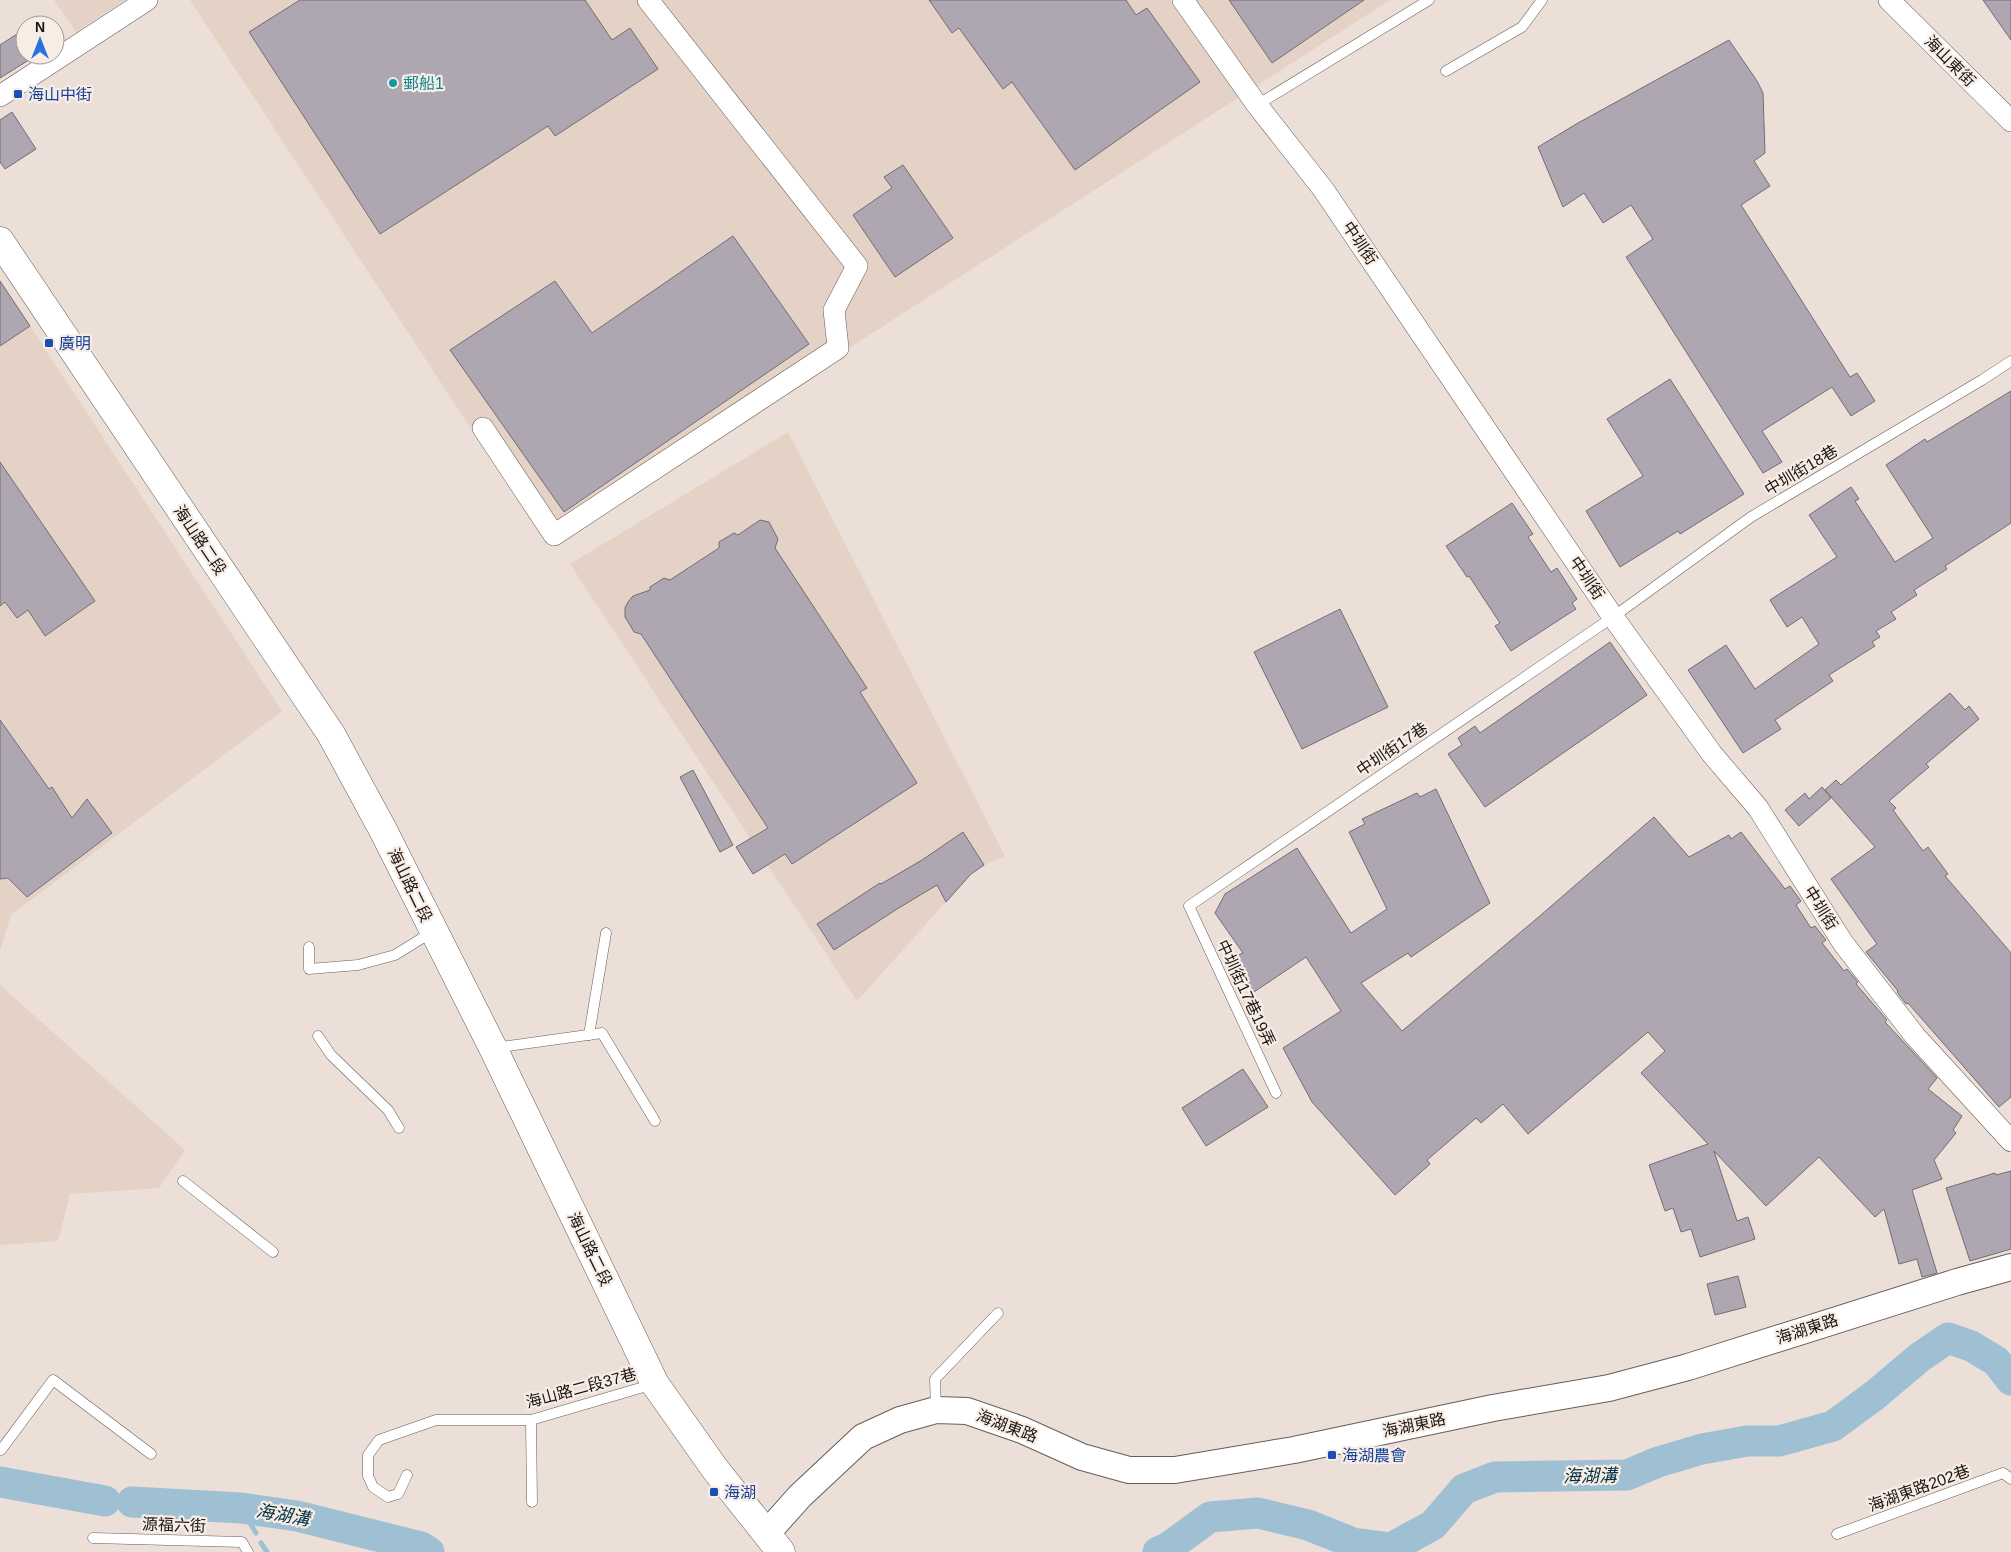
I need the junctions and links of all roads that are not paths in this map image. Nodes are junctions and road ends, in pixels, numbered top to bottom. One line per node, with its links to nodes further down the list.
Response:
1 (147, 0): 8 (street)
2 (648, 0): 13 (street)
3 (1183, 0): 9 (street, 中圳街)
4 (1429, 0): 9 (lane)
5 (1542, 0): 7 (lane)
6 (1889, 0): 10 (street, 海山東街)
7 (1446, 71)
8 (0, 96)
9 (1256, 105): 14 (street, 中圳街)
10 (2011, 122)
11 (0, 240): 16 (main road, 海山路二段)
12 (2011, 361): 14 (lane, 中圳街18巷)
13 (483, 428)
14 (1613, 617): 15 (lane, 中圳街17巷); 25 (street, 中圳街)
15 (1189, 906): 22 (lane, 中圳街17巷19弄)
16 (433, 931): 18 (lane); 21 (main road, 海山路二段)
17 (606, 933): 19 (lane)
18 (309, 947)
19 (588, 1035): 21 (lane); 23 (lane)
20 (318, 1036): 24 (lane)
21 (493, 1048): 30 (main road, 海山路二段)
22 (1276, 1093)
23 (655, 1121)
24 (399, 1128)
25 (2011, 1140)
26 (183, 1181): 27 (lane)
27 (273, 1252)
28 (2011, 1267): 31 (street, 海湖東路)
29 (998, 1314): 31 (lane)
30 (655, 1384): 32 (lane, 海山路二段37巷); 40 (main road, 海山路二段)
31 (936, 1410): 40 (street, 海湖東路)
32 (531, 1420): 35 (lane, 海山路二段37巷); 37 (lane)
33 (0, 1450): 34 (lane)
34 (151, 1454)
35 (407, 1475)
36 (2011, 1479): 38 (lane, 海湖東路202巷)
37 (532, 1502)
38 (1837, 1534)
39 (93, 1538): 41 (lane, 源福六街)
40 (774, 1543)
41 (248, 1552)

